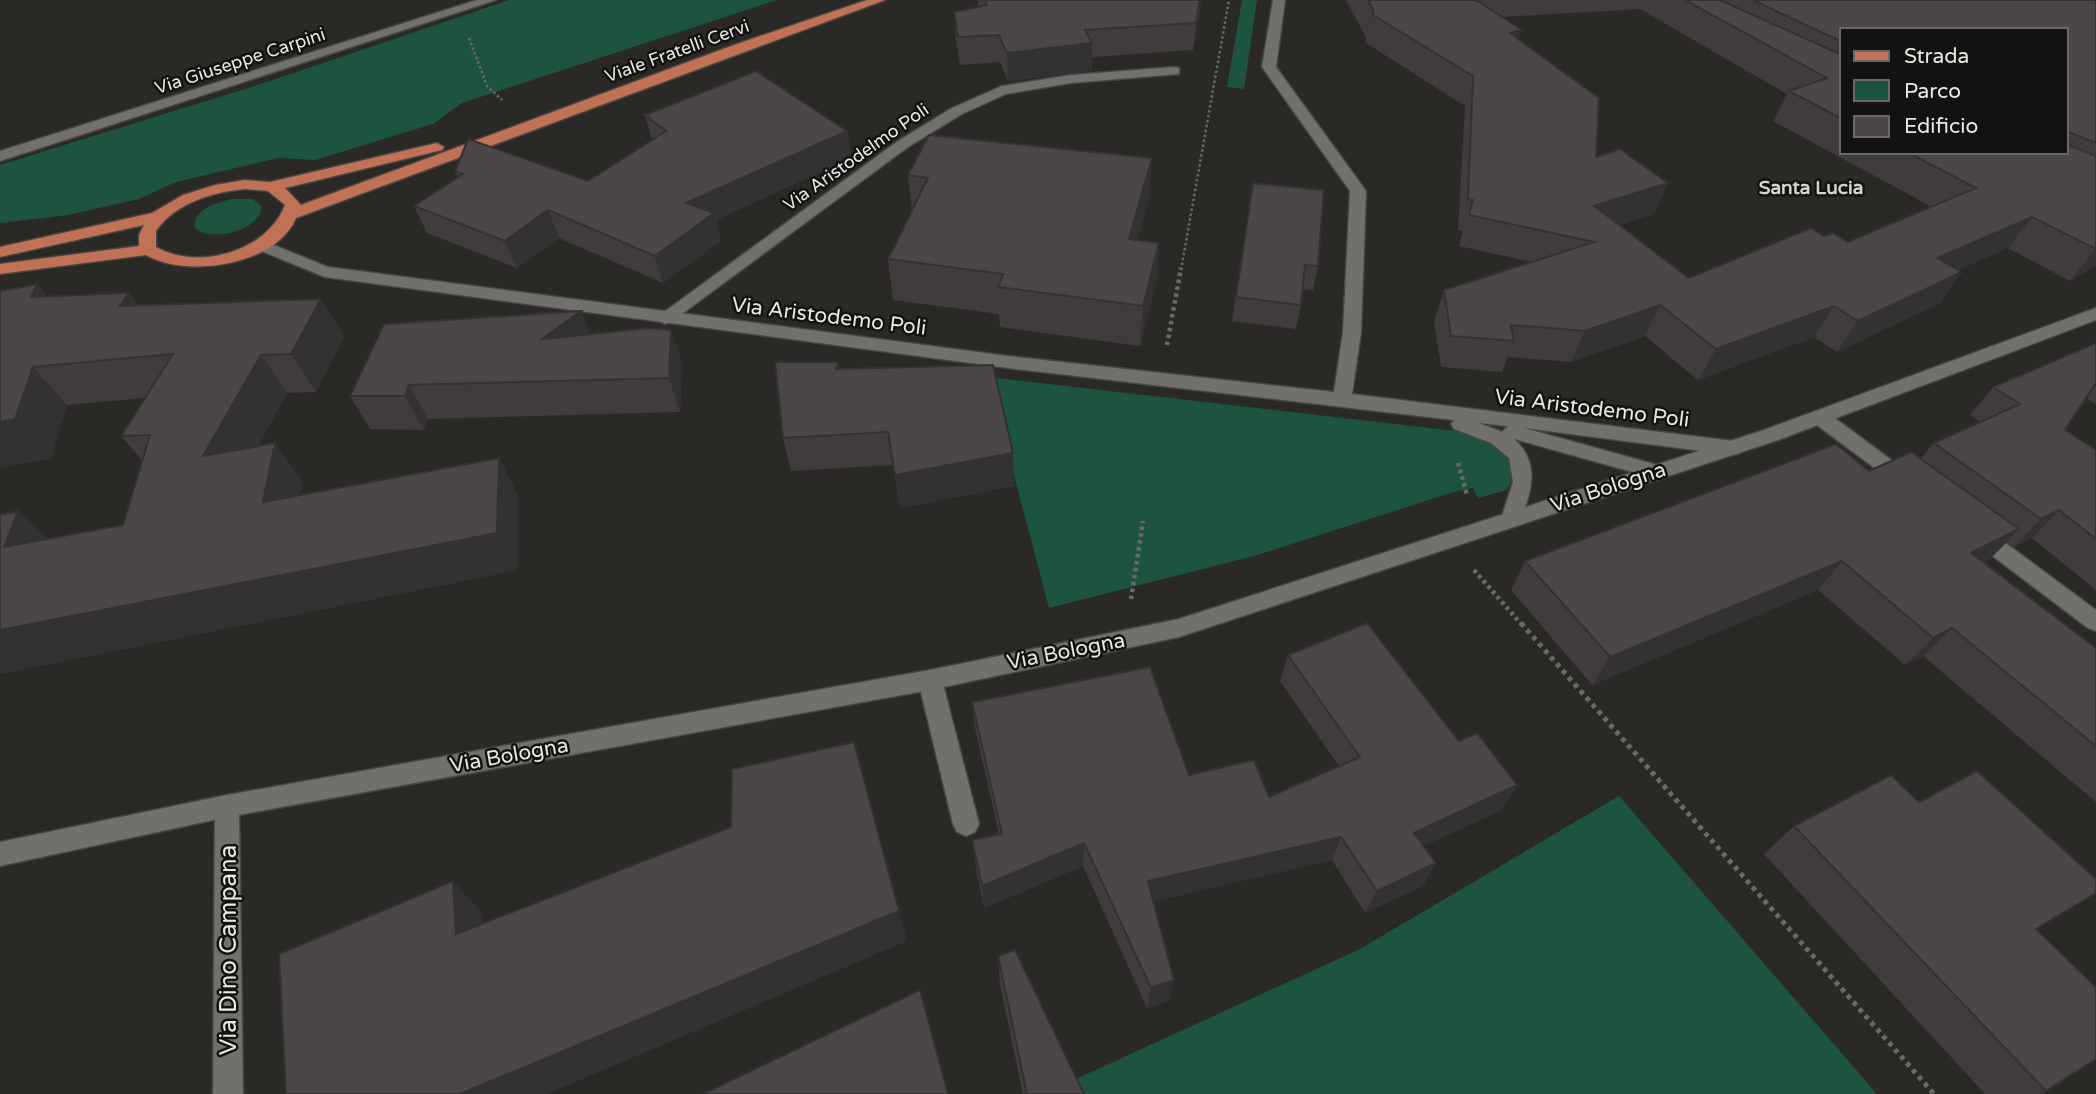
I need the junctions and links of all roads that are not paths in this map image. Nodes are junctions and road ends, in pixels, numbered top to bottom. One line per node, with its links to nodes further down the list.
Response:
1 (491, 0): 6 (street, Via Giuseppe Carpini)
2 (878, 0): 5 (main road, Viale Fratelli Cervi)
3 (1279, 0): 16 (street)
4 (1174, 71): 15 (street, Via Aristodelmo Poli)
5 (528, 125): 7 (main road); 8 (main road)
6 (0, 156)
7 (270, 187): 8 (main road); 9 (main road)
8 (292, 214): 10 (main road)
9 (161, 216): 11 (main road); 12 (main road)
10 (260, 245): 11 (main road); 15 (street, Via Aristodemo Poli)
11 (149, 250): 13 (main road)
12 (0, 252)
13 (0, 269)
14 (2096, 314): 18 (street, Via Bologna)
15 (665, 318): 16 (street, Via Aristodemo Poli)
16 (1342, 399): 17 (street, Via Aristodemo Poli)
17 (1448, 417): 19 (street, Via Aristodemo Poli); 20 (street, Via Aristodemo Poli); 23 (street, Via Aristodemo Poli)
18 (1821, 418): 19 (street, Via Bologna); 21 (street)
19 (1733, 448): 20 (street, Via Bologna)
20 (1654, 471): 23 (street, Via Bologna)
21 (1923, 493)
22 (1955, 517): 24 (street)
23 (1511, 519): 25 (street, Via Bologna)
24 (2096, 622)
25 (930, 680): 26 (street, Via Bologna); 27 (street)
26 (227, 806): 28 (street, Via Bologna); 29 (street, Via Dino Campana)
27 (965, 824)
28 (0, 854)
29 (228, 1094)

